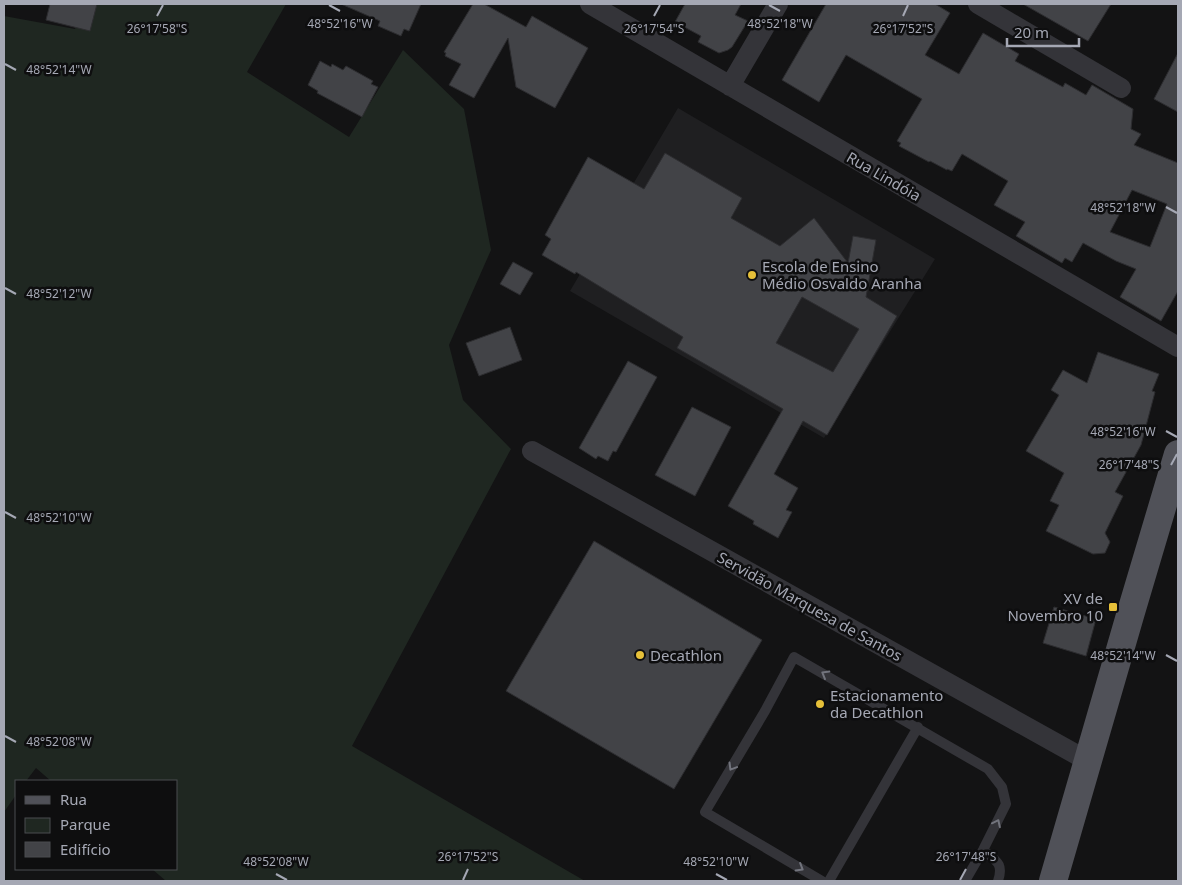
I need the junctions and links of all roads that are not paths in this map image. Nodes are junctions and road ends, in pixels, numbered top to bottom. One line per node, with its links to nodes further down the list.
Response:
1 (590, 4): 4 (street, Rua Lindóia)
2 (778, 4): 4 (street)
3 (978, 4): 5 (street)
4 (730, 86): 6 (street, Rua Lindóia)
5 (1121, 88)
6 (1178, 347)
7 (532, 451): 10 (street, Servidão Marquesa de Santos)
8 (1178, 454): 10 (main road)
9 (918, 727): 11 (lane, one-way to 9); 13 (lane, one-way to 13); 14 (lane)
10 (1088, 761): 12 (main road)
11 (983, 850): 15 (lane); 16 (lane)
12 (1057, 880)
13 (822, 881)
14 (829, 881)
15 (965, 881)
16 (998, 881)

